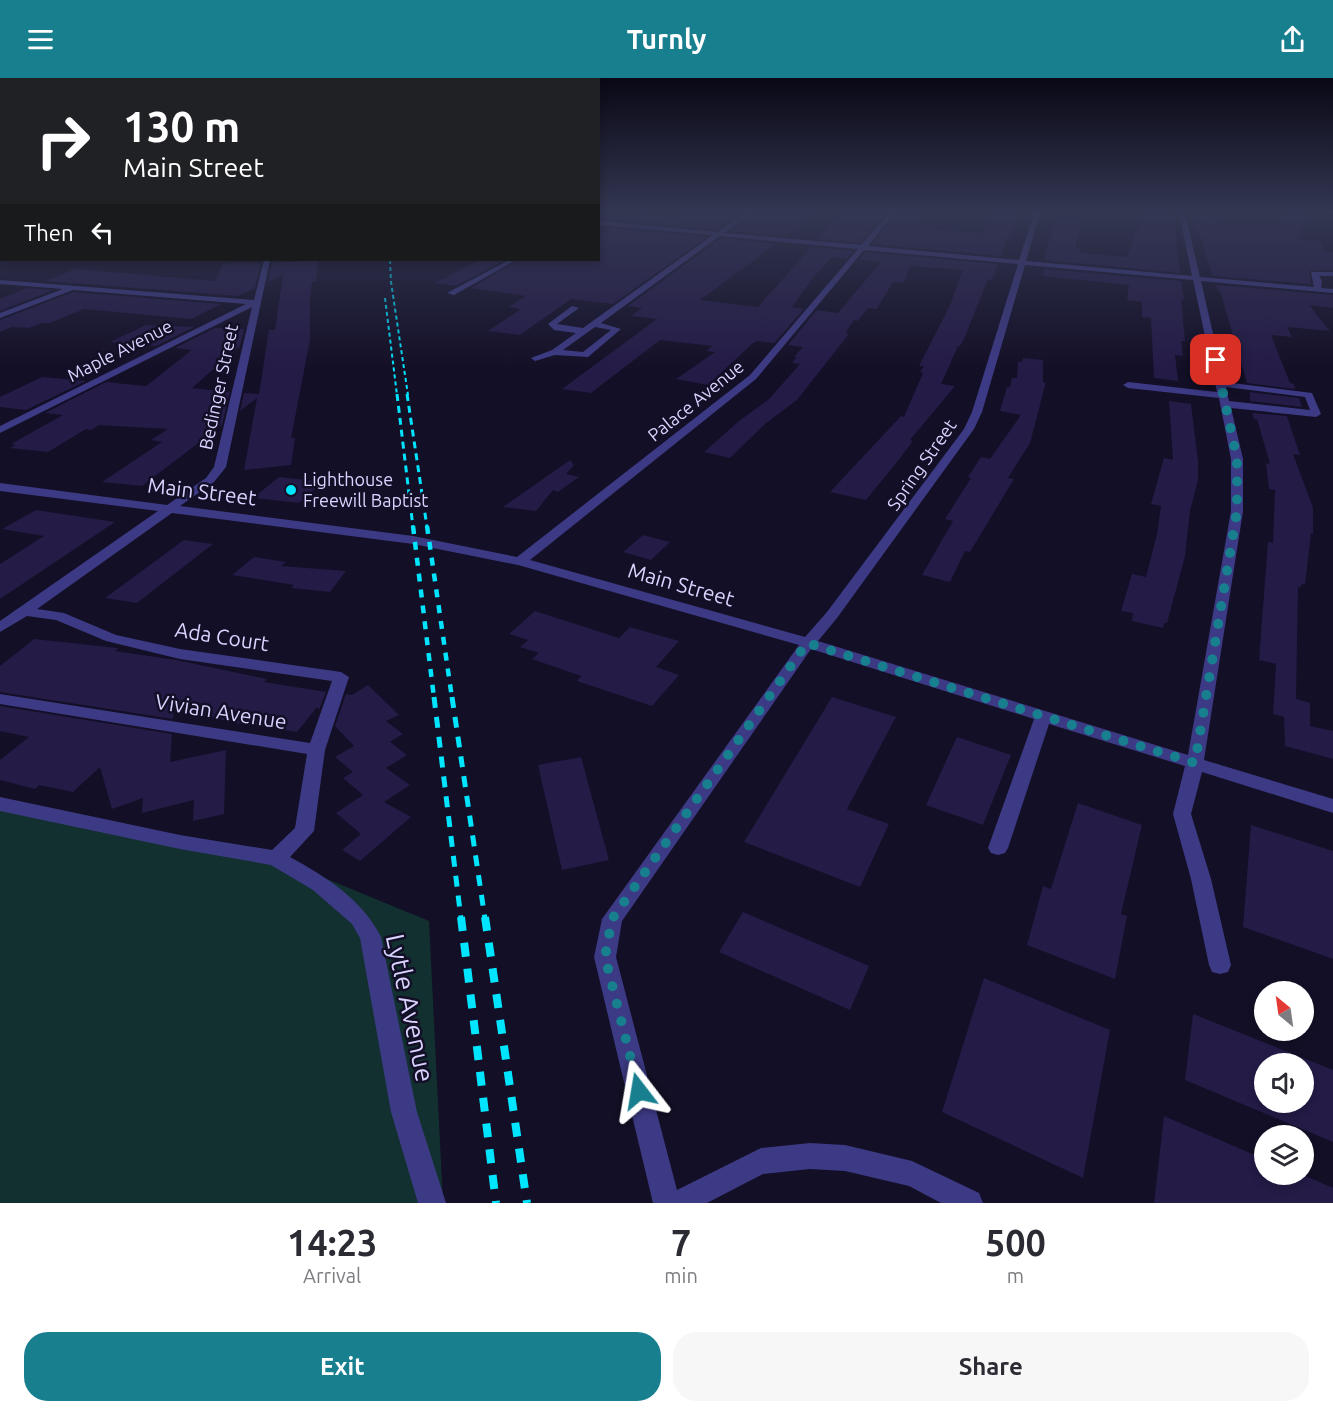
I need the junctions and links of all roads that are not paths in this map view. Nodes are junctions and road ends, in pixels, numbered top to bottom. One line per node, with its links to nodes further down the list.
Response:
1 (266, 266): 15 (street, Bedinger Street)
2 (503, 266): 14 (street)
3 (675, 266): 18 (street)
4 (847, 266): 27 (street, Palace Avenue)
5 (1022, 266): 30 (street, Spring Street)
6 (1061, 266): 9 (street)
7 (1193, 266): 9 (street)
8 (1333, 274): 12 (street)
9 (1196, 278): 12 (street); 23 (street)
10 (0, 282): 11 (street)
11 (73, 288): 15 (street); 17 (street)
12 (1317, 289): 13 (street)
13 (1333, 291)
14 (451, 293)
15 (256, 302): 24 (street, Maple Avenue); 26 (street, Bedinger Street)
16 (575, 308): 19 (street)
17 (0, 316)
18 (594, 324): 19 (street); 20 (street)
19 (585, 331): 20 (street)
20 (555, 352): 21 (street)
21 (535, 358)
22 (1128, 386): 23 (street)
23 (1223, 394): 23 (street); 34 (street)
24 (0, 430)
25 (0, 487): 26 (street, Main Street)
26 (167, 509): 27 (street, Main Street); 28 (street, Bedinger Street)
27 (520, 561): 30 (street, Main Street)
28 (24, 610): 29 (street, Bedinger Street); 33 (street, Ada Court)
29 (0, 628)
30 (807, 643): 32 (street, Main Street); 41 (street)
31 (0, 699): 33 (street, Vivian Avenue)
32 (1043, 716): 34 (street, Main Street); 37 (street)
33 (316, 750): 38 (street)
34 (1195, 763): 36 (street, Main Street); 39 (street)
35 (0, 804): 38 (street, Lytle Avenue)
36 (1333, 806)
37 (998, 848)
38 (276, 858): 40 (street, Lytle Avenue)
39 (1220, 965)
40 (432, 1203)
41 (667, 1203)
42 (679, 1203): 43 (street)
43 (969, 1203)

